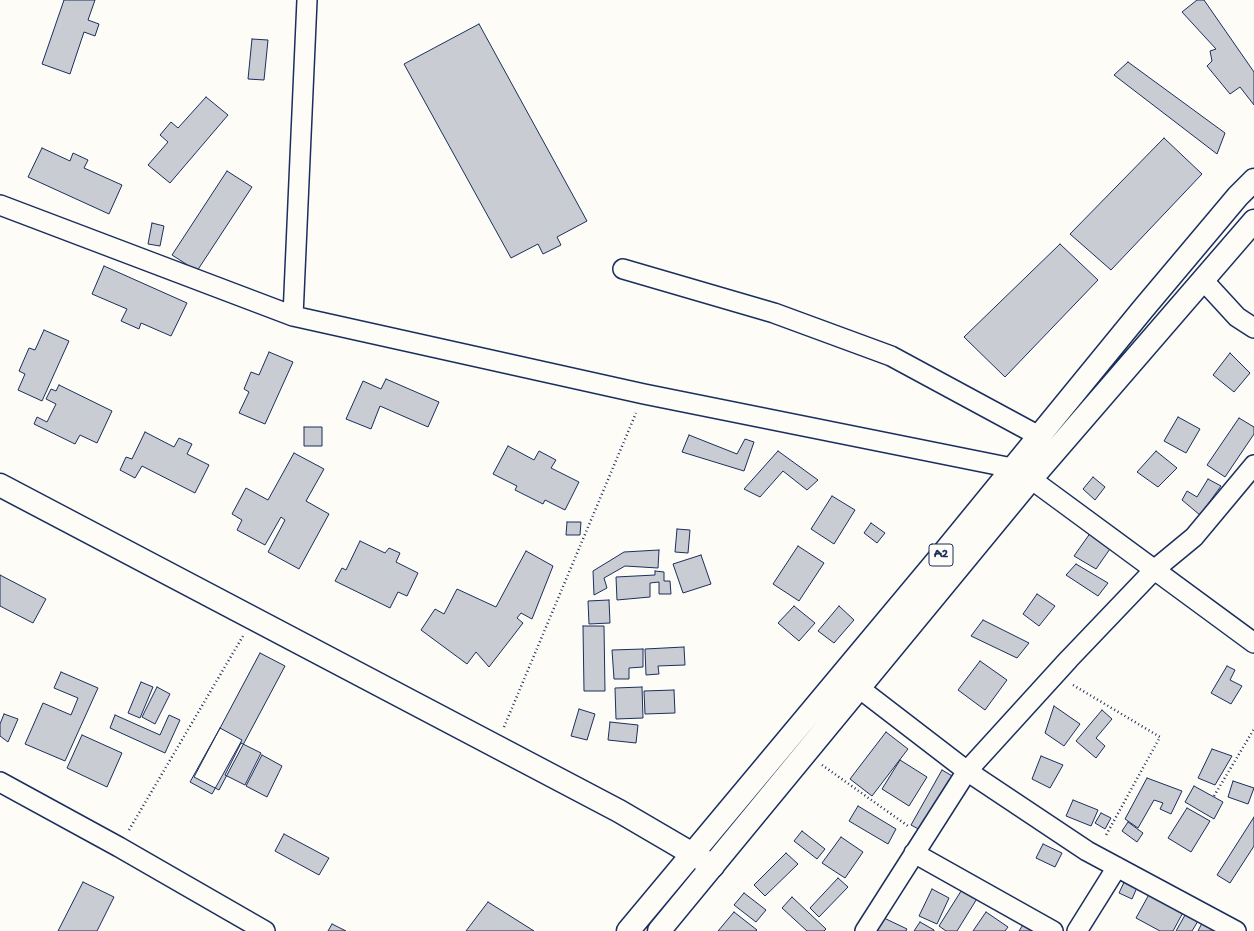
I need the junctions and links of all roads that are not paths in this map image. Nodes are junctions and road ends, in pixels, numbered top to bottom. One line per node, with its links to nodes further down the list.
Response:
1 (307, 0): 7 (street)
2 (1254, 180): 9 (main road, A2)
3 (0, 205): 7 (street)
4 (1254, 221): 6 (main road, A2)
5 (623, 269): 9 (street)
6 (1203, 280): 8 (street); 11 (main road, A2)
7 (293, 316): 11 (street)
8 (1254, 328)
9 (1039, 436): 11 (main road, A2)
10 (1254, 465): 13 (street)
11 (1022, 474): 13 (street); 15 (main road, A2); 19 (main road, A2)
12 (0, 486): 19 (main road)
13 (1154, 570): 14 (street); 16 (street)
14 (1254, 643)
15 (859, 688): 16 (street); 20 (main road, A2)
16 (967, 771): 18 (street); 21 (street)
17 (0, 782): 22 (street)
18 (919, 846): 25 (street); 26 (street)
19 (693, 854): 20 (main road); 23 (main road, A2)
20 (713, 866): 24 (main road, A2)
21 (1117, 867): 27 (street); 28 (street)
22 (265, 931)
23 (628, 931)
24 (660, 931)
25 (865, 931)
26 (1053, 931)
27 (1077, 931)
28 (1236, 931)

